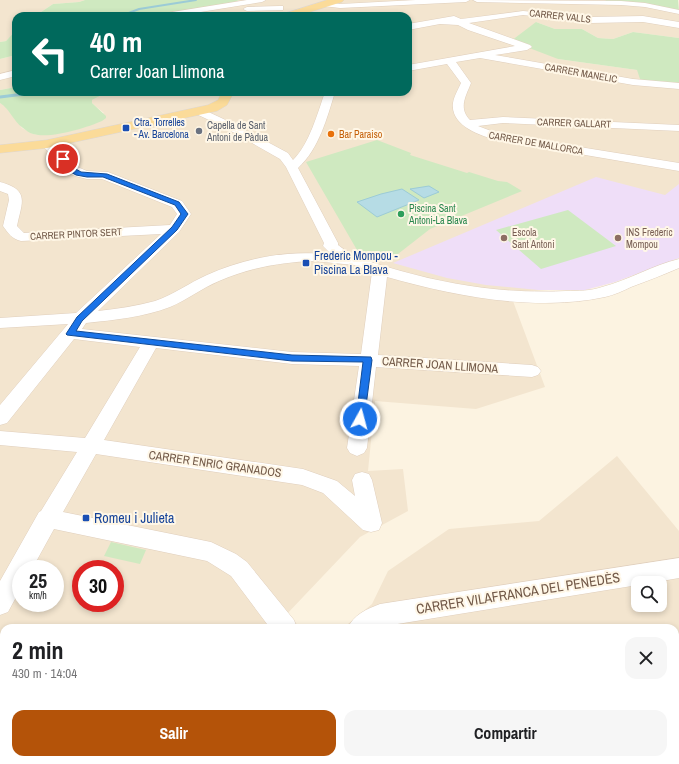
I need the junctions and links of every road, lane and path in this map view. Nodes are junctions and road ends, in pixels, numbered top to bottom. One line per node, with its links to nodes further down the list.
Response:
1 (262, 0): 8 (street)
2 (339, 0): 6 (main road)
3 (466, 0): 5 (street)
4 (477, 0): 11 (street)
5 (423, 1): 6 (street); 12 (street)
6 (323, 4): 10 (main road)
7 (280, 8): 8 (street)
8 (195, 11): 9 (street)
9 (188, 12)
10 (298, 12)
11 (679, 12)
12 (457, 20): 13 (street, CARRER VALLS); 14 (street, CARRER VALLS); 15 (street)
13 (679, 25)
14 (412, 26)
15 (483, 56): 16 (street); 20 (street, CARRER MANELIC)
16 (449, 60): 17 (street); 24 (street, CARRER DE MALLORCA)
17 (412, 67)
18 (12, 75): 19 (street)
19 (0, 77)
20 (679, 86)
21 (227, 96): 23 (main road)
22 (329, 96): 28 (street)
23 (198, 111): 26 (main road); 28 (street)
24 (469, 123): 25 (street, CARRER GALLART); 29 (street, CARRER DE MALLORCA)
25 (679, 128)
26 (47, 144): 27 (main road); 31 (street)
27 (0, 149)
28 (288, 161): 32 (street)
29 (679, 167)
30 (2, 188): 31 (street, CARRER PINTOR SERT)
31 (174, 229): 39 (street)
32 (330, 246): 33 (street); 34 (street)
33 (313, 257): 34 (street); 37 (street)
34 (356, 261): 36 (street)
35 (679, 263): 36 (street)
36 (380, 270): 42 (street)
37 (102, 317): 39 (street); 40 (street)
38 (0, 323): 39 (street)
39 (75, 326): 40 (street, CARRER JOAN LLIMONA); 44 (street)
40 (109, 337): 41 (street, CARRER JOAN LLIMONA)
41 (151, 343): 42 (street, CARRER JOAN LLIMONA); 46 (street)
42 (368, 360): 43 (street, CARRER JOAN LLIMONA); 47 (street)
43 (532, 371)
44 (0, 418)
45 (0, 438): 46 (street, CARRER ENRIC GRANADOS)
46 (91, 446): 48 (street, CARRER ENRIC GRANADOS); 49 (street)
47 (357, 448)
48 (362, 480)
49 (47, 518): 51 (street); 52 (street)
50 (679, 568): 53 (street, CARRER VILAFRANCA DEL PENEDÈS)
51 (0, 604)
52 (282, 624)
53 (366, 624)

